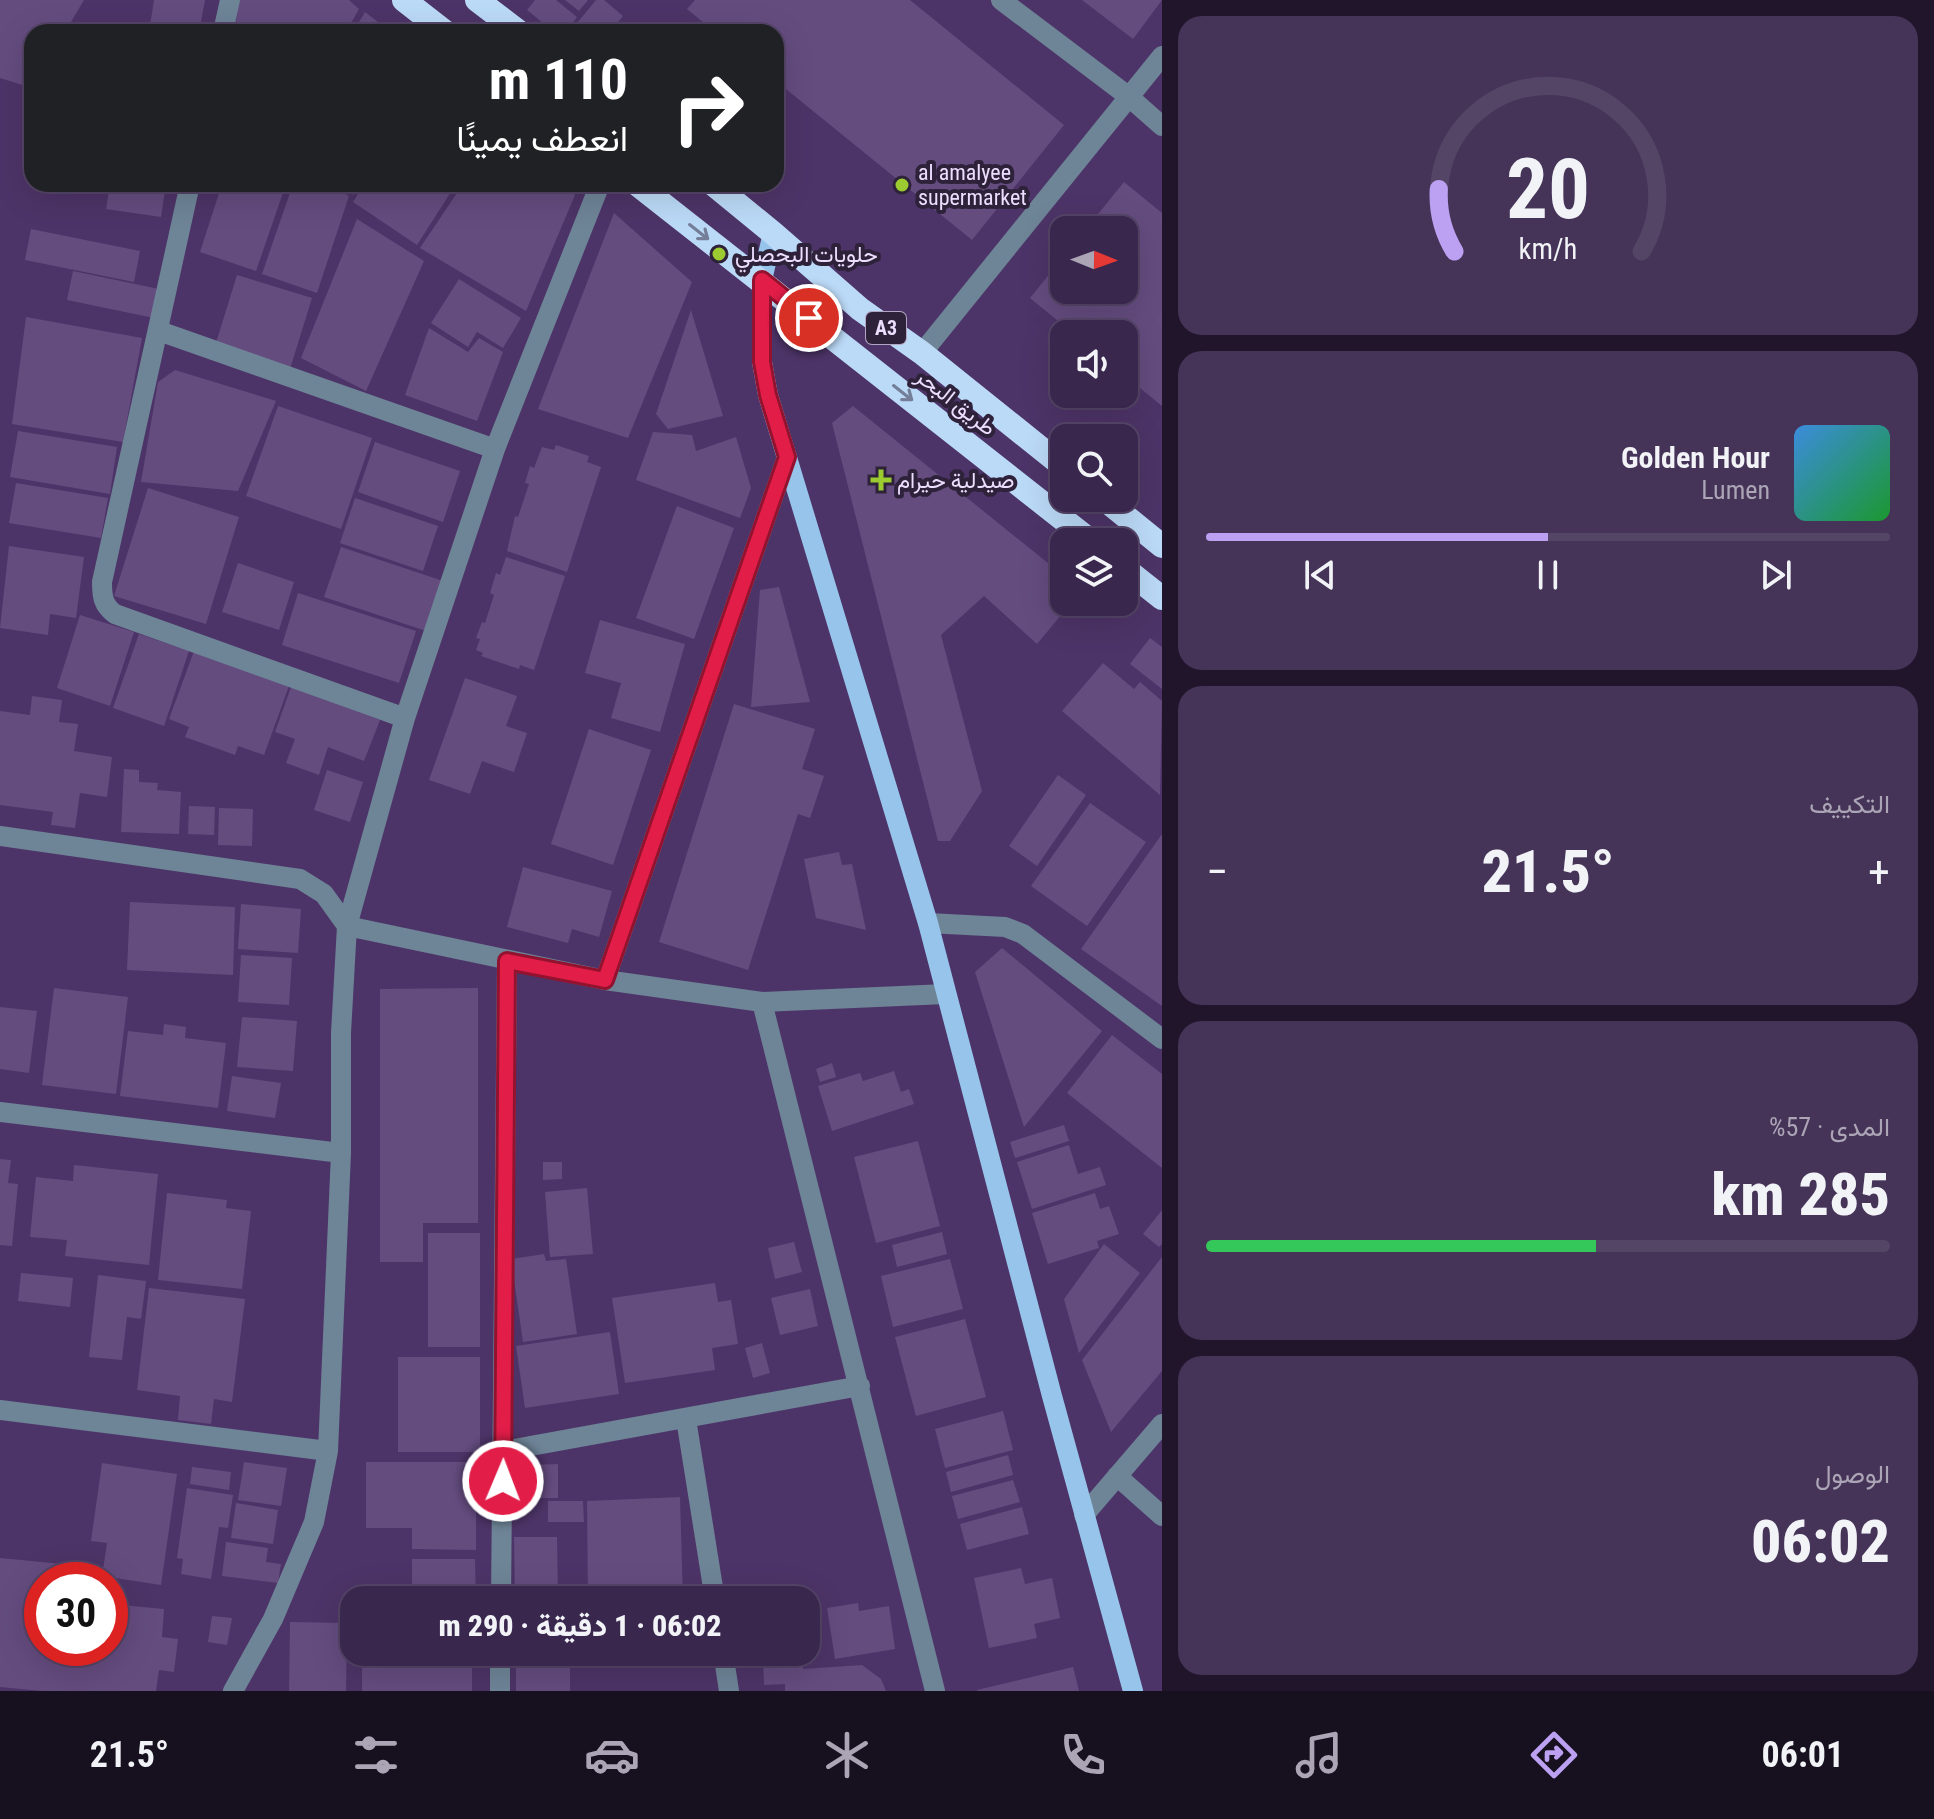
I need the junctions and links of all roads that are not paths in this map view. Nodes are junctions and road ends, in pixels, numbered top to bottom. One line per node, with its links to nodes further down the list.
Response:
1 (230, 0): 5 (street)
2 (404, 0): 6 (highway)
3 (477, 0): 7 (highway)
4 (1001, 0): 9 (street)
5 (225, 24)
6 (435, 24)
7 (508, 24)
8 (1162, 56): 9 (street)
9 (1128, 96): 10 (street); 18 (street)
10 (1162, 126)
11 (188, 192): 17 (street)
12 (597, 192): 19 (street)
13 (647, 192): 16 (highway, طريق البحر / A3, one-way to 16)
14 (723, 192): 15 (highway, طريق البحر / A3)
15 (773, 233): 16 (main road); 18 (highway, طريق البحر / A3)
16 (762, 280): 21 (main road); 23 (highway, طريق البحر / A3, one-way to 23)
17 (159, 331): 19 (street); 27 (street)
18 (922, 353): 20 (highway, طريق البحر / A3)
19 (495, 449): 27 (street)
20 (1050, 456)
21 (787, 457): 29 (main road); 32 (street)
22 (1120, 512): 24 (highway)
23 (1074, 528)
24 (1162, 546)
25 (1138, 579): 26 (highway)
26 (1162, 598)
27 (405, 718): 30 (street)
28 (0, 836): 30 (street)
29 (928, 923): 33 (main road); 35 (street)
30 (347, 926): 31 (street); 37 (street)
31 (507, 961): 32 (street); 43 (street)
32 (605, 980): 34 (street)
33 (946, 994): 34 (street); 45 (main road)
34 (762, 1002): 38 (street)
35 (1162, 1039)
36 (0, 1112): 37 (street)
37 (341, 1153): 42 (street)
38 (860, 1386): 40 (street); 54 (street)
39 (0, 1410): 42 (street)
40 (686, 1419): 43 (street); 48 (street)
41 (1162, 1424): 44 (street)
42 (328, 1451): 51 (street)
43 (503, 1451): 47 (street)
44 (1117, 1476): 45 (street); 46 (street)
45 (1084, 1515): 55 (main road)
46 (1162, 1516)
47 (501, 1586)
48 (713, 1586)
49 (500, 1666): 52 (street)
50 (725, 1666): 53 (street)
51 (233, 1691)
52 (500, 1691)
53 (729, 1691)
54 (935, 1691)
55 (1133, 1691)

